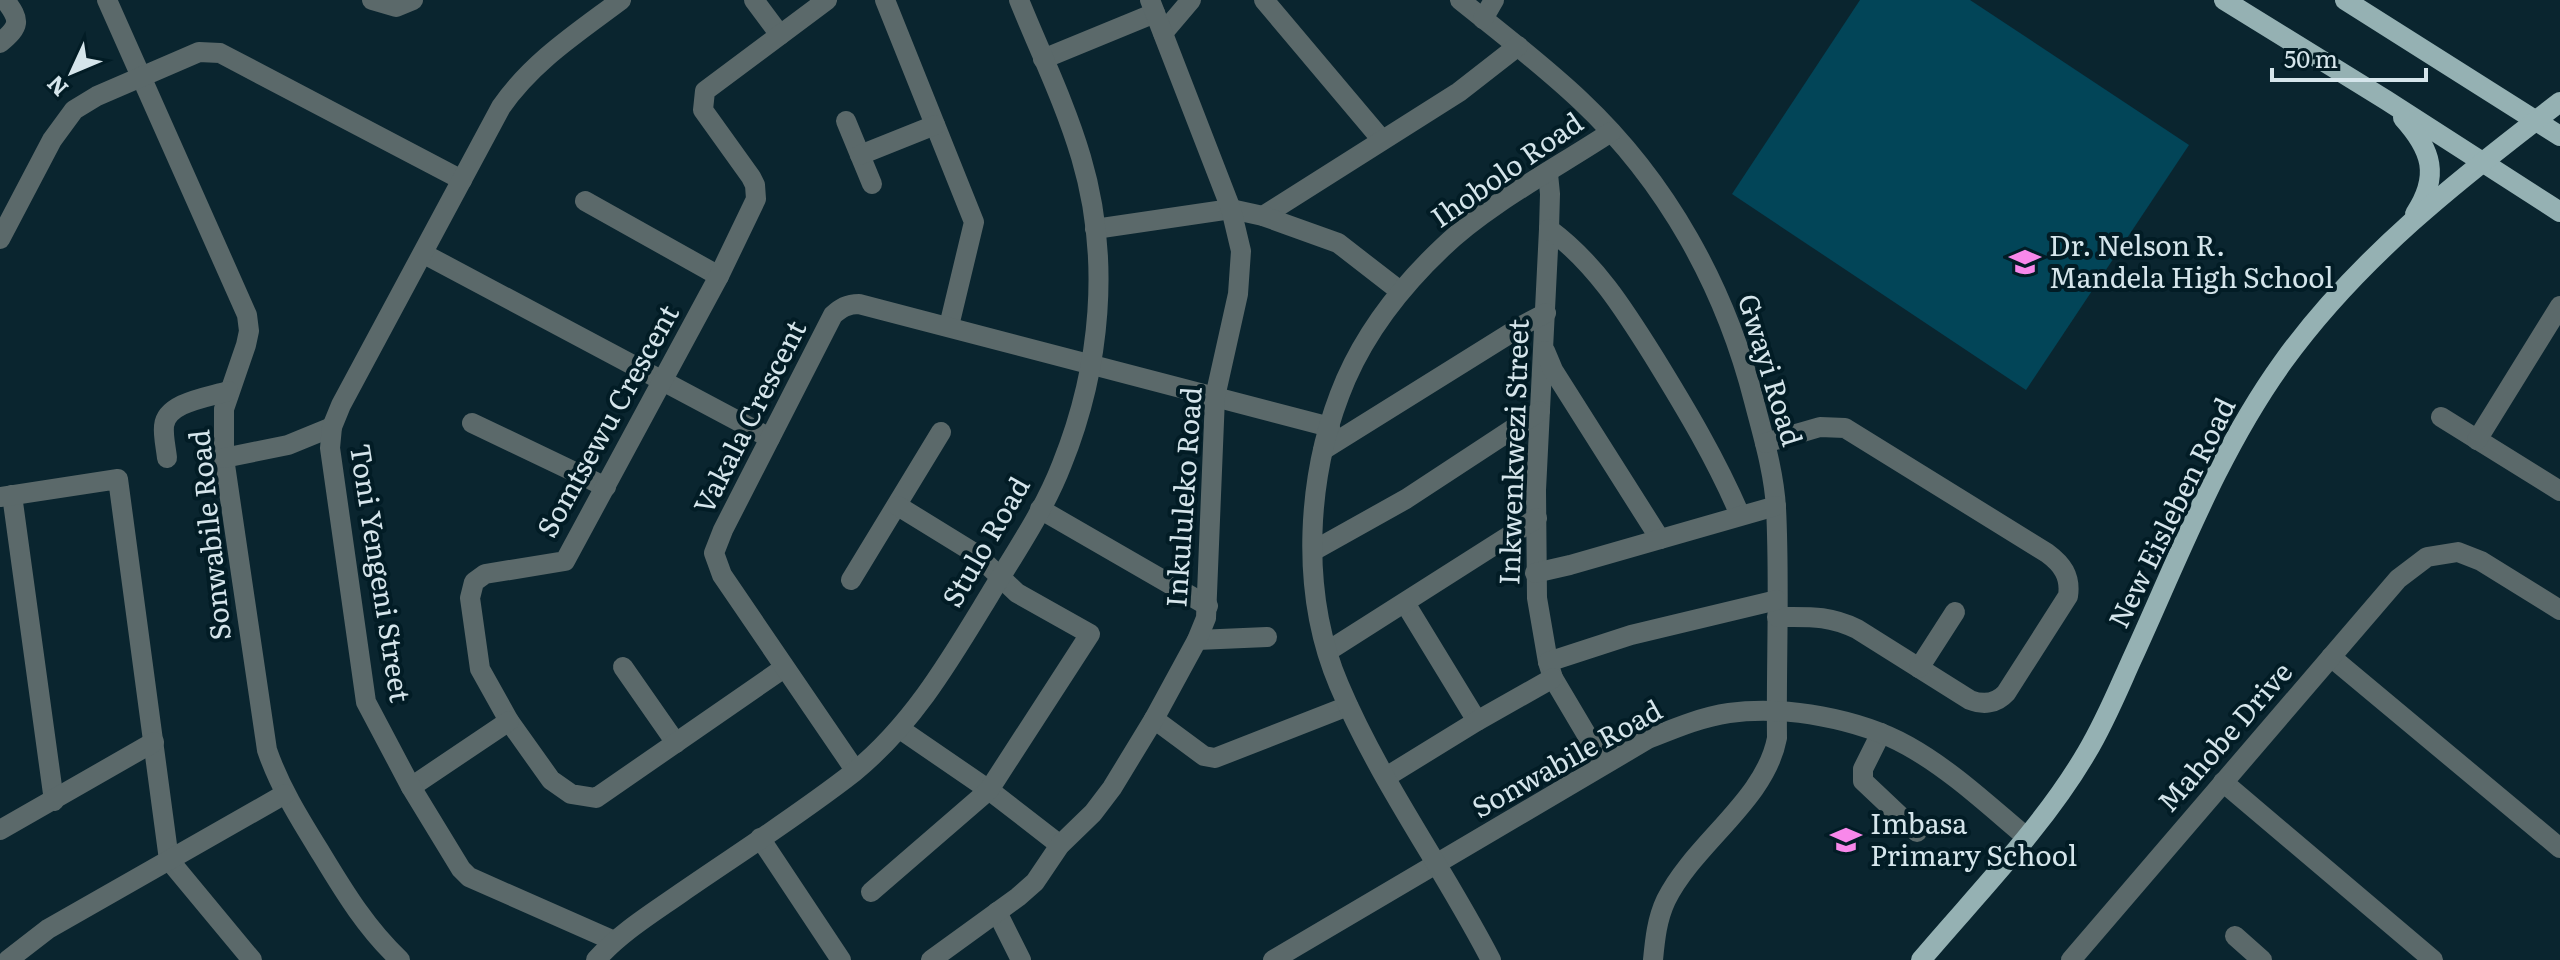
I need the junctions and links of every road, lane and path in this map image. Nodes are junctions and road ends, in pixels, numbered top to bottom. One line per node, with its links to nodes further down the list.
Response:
1 (5, 0): 22 (street)
2 (107, 0): 25 (street, Sonwabile Road)
3 (372, 0): 4 (street)
4 (413, 0)
5 (621, 0): 37 (street)
6 (754, 0): 21 (street)
7 (827, 0): 21 (street, Somtsewu Crescent)
8 (885, 0): 30 (street)
9 (1019, 0): 24 (street, Stulo Road)
10 (1191, 0): 20 (street)
11 (1264, 0): 33 (street)
12 (1460, 0): 18 (street, Gwayi Road)
13 (1494, 0): 18 (street)
14 (2224, 0): 26 (main road)
15 (2345, 0): 19 (main road)
16 (2365, 0): 19 (street)
17 (1152, 6): 20 (street, Inkululeko Road); 24 (street)
18 (1483, 19): 23 (street, Gwayi Road)
19 (2379, 21): 29 (main road)
20 (1163, 33): 40 (street, Inkululeko Road)
21 (780, 35): 48 (street, Somtsewu Crescent)
22 (0, 43)
23 (1518, 46): 31 (street, Gwayi Road); 33 (street)
24 (1043, 59): 44 (street, Stulo Road)
25 (142, 76): 37 (street); 46 (street); 57 (street, Sonwabile Road)
26 (2386, 100): 35 (main road); 43 (main road)
27 (2560, 102): 29 (main road, New Eisleben Road)
28 (846, 121): 34 (street)
29 (2535, 121): 32 (main road); 35 (main road, New Eisleben Road)
30 (935, 125): 34 (street); 52 (street)
31 (1611, 132): 36 (street, Ihobolo Road); 67 (street, Gwayi Road)
32 (2560, 136)
33 (1382, 140): 42 (street)
34 (860, 155): 38 (street)
35 (2483, 162): 41 (main road); 43 (main road, New Eisleben Road)
36 (1548, 174): 45 (street, Inkwenkwezi Street); 49 (street, Ihobolo Road)
37 (462, 180): 47 (street)
38 (872, 184)
39 (585, 201): 48 (street)
40 (1231, 209): 42 (street); 44 (street); 58 (street, Inkululeko Road)
41 (2560, 212)
42 (1263, 216): 49 (street)
43 (2406, 227): 116 (main road, New Eisleben Road)
44 (1095, 229): 55 (street, Stulo Road)
45 (1549, 229): 51 (street, Inkwenkwezi Street); 77 (street)
46 (0, 239)
47 (424, 254): 56 (street); 62 (street)
48 (719, 276): 56 (street, Somtsewu Crescent)
49 (1400, 291): 63 (street, Ihobolo Road)
50 (2560, 306): 53 (street)
51 (1546, 313): 54 (street, Inkwenkwezi Street); 68 (street)
52 (949, 326): 55 (street, Vakala Crescent); 65 (street, Vakala Crescent)
53 (2554, 327): 66 (street)
54 (1544, 348): 59 (street, Inkwenkwezi Street); 79 (street)
55 (1091, 365): 58 (street, Vakala Crescent); 76 (street, Stulo Road)
56 (663, 381): 65 (street); 71 (street, Somtsewu Crescent)
57 (228, 391): 69 (street); 70 (street, Sonwabile Road)
58 (1215, 397): 63 (street, Vakala Crescent); 85 (street, Inkululeko Road)
59 (1540, 411): 78 (street, Inkwenkwezi Street); 80 (street)
60 (2441, 417): 66 (street)
61 (472, 423): 71 (street)
62 (332, 427): 70 (street); 110 (street, Toni Yengeni Street)
63 (1330, 427): 68 (street, Ihobolo Road)
64 (941, 432): 74 (street)
65 (770, 438): 94 (street, Vakala Crescent)
66 (2477, 440): 72 (street)
67 (1765, 443): 75 (street, Gwayi Road); 95 (street)
68 (1323, 450): 80 (street, Ihobolo Road)
69 (167, 458)
70 (224, 458): 112 (street, Sonwabile Road)
71 (606, 487): 100 (street, Somtsewu Crescent)
72 (2560, 491)
73 (6, 496): 104 (street); 113 (street)
74 (898, 506): 82 (street); 83 (street)
75 (1776, 506): 77 (street); 86 (street, Gwayi Road)
76 (1040, 509): 82 (street, Stulo Road); 85 (street)
77 (1740, 515): 79 (street)
78 (1537, 518): 81 (street, Inkwenkwezi Street); 84 (street)
79 (1660, 539): 81 (street)
80 (1313, 551): 91 (street, Ihobolo Road)
81 (1535, 573): 96 (street, Inkwenkwezi Street)
82 (1000, 576): 102 (street, Stulo Road); 111 (street)
83 (851, 580)
84 (1405, 603): 91 (street); 101 (street)
85 (1208, 606): 90 (street, Inkululeko Road)
86 (1777, 609): 95 (street); 96 (street); 98 (street, Gwayi Road)
87 (2560, 610): 92 (street, Mahobe Drive)
88 (1955, 612): 95 (street)
89 (1267, 637): 90 (street)
90 (1197, 640): 99 (street, Inkululeko Road)
91 (1328, 651): 97 (street, Ihobolo Road)
92 (2331, 657): 109 (street, Mahobe Drive); 119 (street)
93 (623, 667): 105 (street)
94 (784, 668): 105 (street, Somtsewu Crescent); 107 (street, Vakala Crescent)
95 (1919, 668)
96 (1551, 670): 101 (street); 106 (street, Inkwenkwezi Street)
97 (1348, 706): 99 (street); 108 (street, Ihobolo Road)
98 (1777, 713): 103 (street, Sonwabile Road); 106 (street, Sonwabile Road); 135 (street, Gwayi Road)
99 (1154, 719): 118 (street, Inkululeko Road)
100 (509, 721): 105 (street, Somtsewu Crescent); 110 (street)
101 (1477, 721): 108 (street)
102 (900, 729): 107 (street, Stulo Road); 111 (street)
103 (1881, 733): 115 (street); 116 (street, Sonwabile Road)
104 (154, 742): 113 (street); 120 (street)
105 (676, 743)
106 (1604, 764): 121 (street, Sonwabile Road)
107 (855, 770): 117 (street, Stulo Road)
108 (1386, 777): 121 (street, Ihobolo Road)
109 (2223, 782): 137 (street, Mahobe Drive); 139 (street)
110 (411, 787): 125 (street, Toni Yengeni Street)
111 (989, 790): 118 (street); 122 (street)
112 (285, 794): 120 (street); 128 (street, Sonwabile Road)
113 (54, 801): 114 (street)
114 (0, 830)
115 (1917, 832)
116 (2025, 836): 136 (main road, New Eisleben Road)
117 (760, 838): 125 (street, Stulo Road); 130 (street)
118 (1060, 845): 123 (street, Inkululeko Road)
119 (2560, 848)
120 (169, 860): 126 (street); 127 (street)
121 (1437, 864): 133 (street, Sonwabile Road); 134 (street, Ihobolo Road)
122 (871, 892)
123 (997, 912): 131 (street, Inkululeko Road); 132 (street)
124 (2235, 936): 138 (street)
125 (614, 941): 129 (street, Stulo Road)
126 (8, 960)
127 (252, 960)
128 (400, 960)
129 (596, 960)
130 (841, 960)
131 (931, 960)
132 (1021, 960)
133 (1273, 960)
134 (1491, 960)
135 (1653, 960)
136 (1921, 960)
137 (2071, 960)
138 (2262, 960)
139 (2433, 960)

